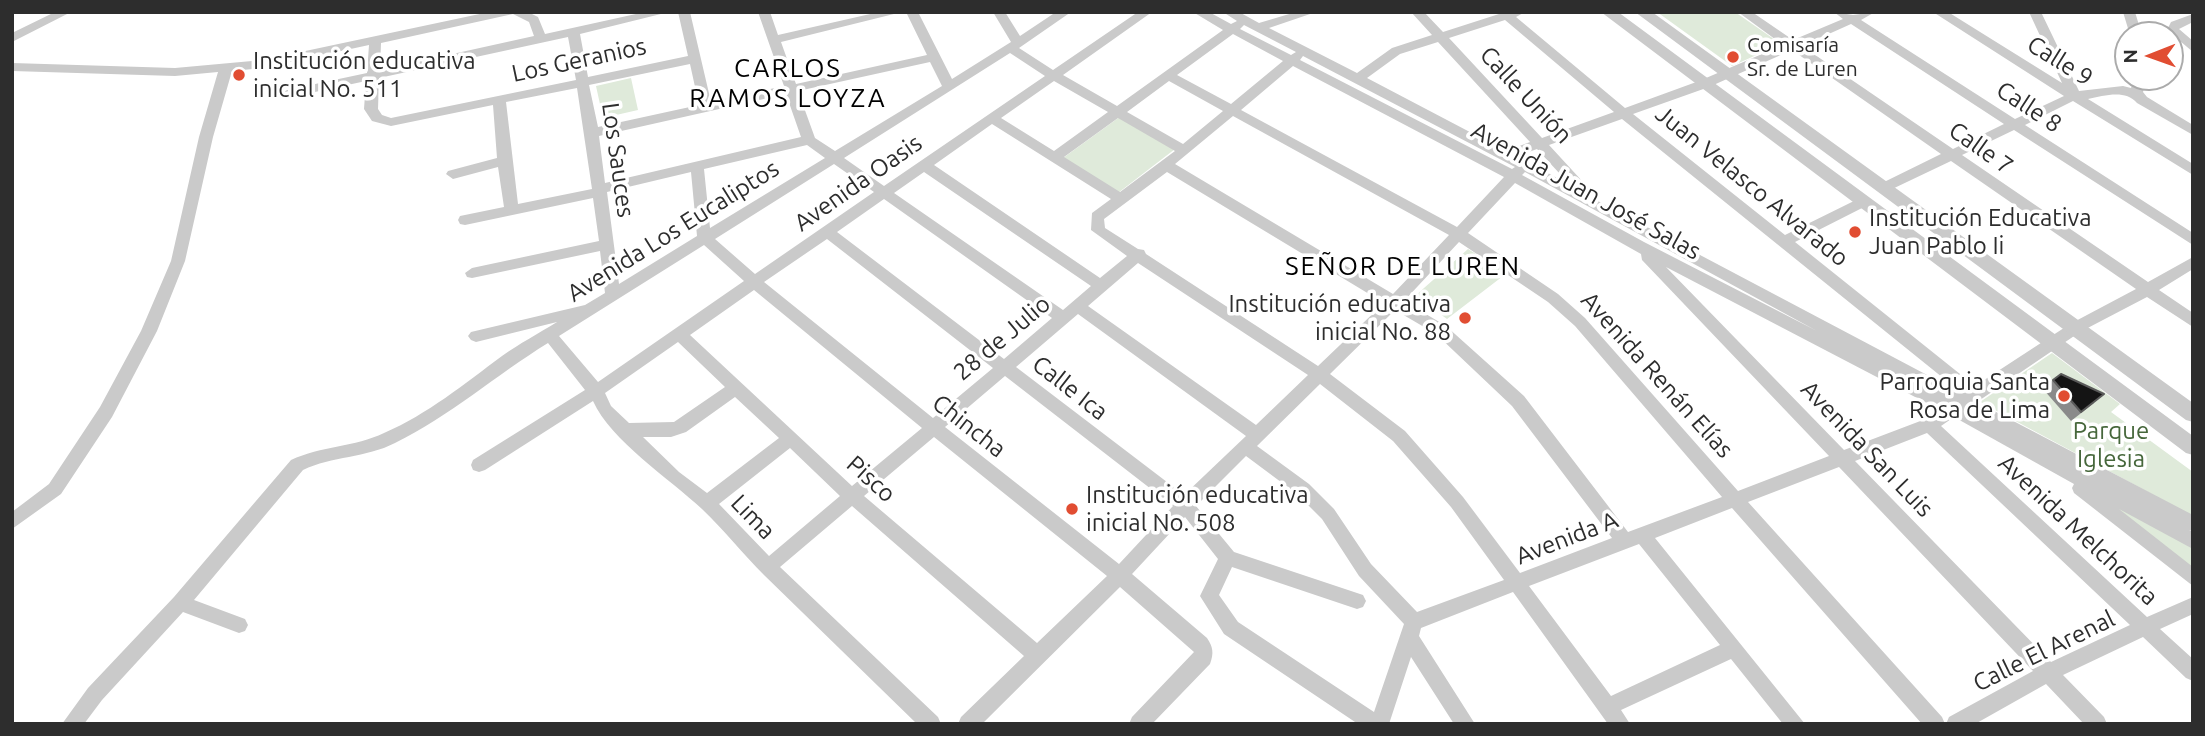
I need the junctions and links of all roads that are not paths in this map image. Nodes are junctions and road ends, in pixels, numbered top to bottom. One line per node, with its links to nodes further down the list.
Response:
1 (65, 12): 30 (street)
2 (507, 12): 33 (street)
3 (518, 12): 31 (street)
4 (663, 12): 28 (street)
5 (684, 12): 39 (street)
6 (764, 12): 32 (street)
7 (895, 12): 23 (street)
8 (912, 12): 38 (street)
9 (999, 12): 34 (street)
10 (1065, 12): 34 (street, Avenida Los Eucaliptos)
11 (1146, 12): 44 (street, Avenida Oasis)
12 (1199, 12): 27 (street, Avenida Juan José Salas)
13 (1229, 12): 26 (street, Avenida Juan José Salas)
14 (1310, 12): 26 (street)
15 (1418, 12): 29 (street, Calle Unión)
16 (1608, 12): 48 (street)
17 (1642, 12): 42 (street)
18 (1744, 12): 35 (street, Calle 7)
19 (1870, 12): 24 (street)
20 (1939, 12): 53 (street, Calle 9)
21 (2035, 12): 53 (street)
22 (1509, 14): 29 (street); 58 (street, Juan Velasco Alvarado)
23 (875, 15): 32 (street)
24 (1846, 16): 35 (street); 60 (street, Calle 8)
25 (2193, 18): 36 (street)
26 (1251, 23): 27 (street); 37 (street, Avenida Juan José Salas)
27 (1232, 29): 37 (street, Avenida Juan José Salas); 45 (street)
28 (573, 32): 31 (street); 47 (street, Los Sauces)
29 (1441, 37): 46 (street); 64 (street, Calle Unión)
30 (12, 38)
31 (541, 39): 43 (street)
32 (775, 40): 50 (street)
33 (375, 41): 41 (street); 43 (street)
34 (1013, 44): 44 (street); 49 (street, Avenida Los Eucaliptos)
35 (1793, 46): 42 (street); 66 (street, Calle 7)
36 (2193, 48)
37 (1297, 56): 46 (street, Avenida Juan José Salas); 56 (street); 75 (street, Avenida Juan José Salas)
38 (934, 57): 49 (street); 50 (street)
39 (695, 59): 47 (street, Los Geranios); 55 (street)
40 (12, 67): 41 (street)
41 (226, 68): 129 (street)
42 (1726, 74): 48 (street); 77 (street)
43 (373, 75): 52 (street); 54 (street, Los Geranios)
44 (1054, 76): 57 (street); 59 (street, Avenida Oasis)
45 (1169, 76): 56 (street, Avenida Renán Elías); 57 (street)
46 (1357, 79): 67 (street, Avenida Juan José Salas)
47 (583, 82): 54 (street, Los Geranios); 62 (street, Los Sauces)
48 (1704, 84): 58 (street); 81 (street)
49 (949, 87): 68 (street, Avenida Los Eucaliptos)
50 (790, 90): 55 (street); 63 (street)
51 (2136, 93): 53 (street); 61 (street)
52 (287, 94)
53 (2074, 96): 60 (street); 74 (street, Calle 9)
54 (499, 100): 70 (street)
55 (706, 108): 62 (street)
56 (1233, 110): 65 (street); 86 (street, Avenida Renán Elías)
57 (1118, 111): 65 (street); 69 (street)
58 (1623, 113): 64 (street); 89 (street, Juan Velasco Alvarado)
59 (992, 118): 69 (street); 71 (street, Avenida Oasis)
60 (2013, 124): 66 (street); 88 (street, Calle 8)
61 (2193, 131)
62 (592, 133): 78 (street, Los Sauces)
63 (809, 140): 68 (street); 73 (street)
64 (1538, 142): 67 (street); 82 (street, Calle Unión)
65 (1184, 150): 72 (street)
66 (1951, 155): 77 (street); 97 (street, Calle 7)
67 (1505, 156): 75 (street, Avenida Juan José Salas)
68 (834, 157): 79 (street); 87 (street, Avenida Los Eucaliptos)
69 (1054, 158): 80 (street)
70 (504, 161): 76 (street); 83 (street)
71 (924, 165): 79 (street, Avenida Oasis); 96 (street)
72 (1166, 165): 80 (street); 99 (street)
73 (697, 166): 78 (street); 87 (street)
74 (2193, 170)
75 (1518, 171): 82 (street, Avenida Juan José Salas); 86 (street); 91 (street, Avenida Juan José Salas)
76 (453, 174)
77 (1883, 188): 105 (street)
78 (600, 190): 83 (street); 90 (street, Los Sauces)
79 (886, 191): 85 (street, Avenida Oasis); 102 (street)
80 (1121, 199): 92 (street)
81 (1863, 202): 89 (street); 109 (street)
82 (1600, 209): 91 (street, Avenida San Luis); 103 (street, Avenida Juan José Salas)
83 (512, 212): 84 (street)
84 (465, 219)
85 (827, 232): 95 (street, Avenida Oasis); 110 (street, Calle Ica)
86 (1458, 234): 99 (street); 126 (street, Avenida Renán Elías)
87 (704, 237): 95 (street, Chincha); 98 (street, Avenida Los Eucaliptos)
88 (2193, 240)
89 (1785, 241): 114 (street, Juan Velasco Alvarado)
90 (608, 244): 94 (street); 98 (street, Los Sauces)
91 (1639, 246): 103 (street, Avenida Juan José Salas); 122 (street, Avenida San Luis)
92 (1139, 254): 96 (street, 28 de Julio); 111 (street)
93 (2193, 262): 97 (street, Avenida A)
94 (472, 273)
95 (753, 283): 106 (street, Avenida Oasis); 117 (street, Chincha)
96 (1101, 286): 101 (street, 28 de Julio)
97 (2147, 290): 104 (street, Calle 7); 105 (street, Avenida A)
98 (613, 296): 100 (street, Avenida Los Eucaliptos)
99 (1394, 302): 111 (street); 131 (street)
100 (597, 306): 107 (street, Avenida Los Eucaliptos); 108 (street)
101 (1077, 306): 102 (street, 28 de Julio); 120 (street)
102 (1063, 318): 110 (street, 28 de Julio)
103 (1795, 321): 114 (street, Avenida Juan José Salas)
104 (2193, 321)
105 (2074, 328): 109 (street, Avenida A); 115 (street)
106 (678, 334): 112 (street, Pisco); 113 (street, Avenida Oasis)
107 (550, 335): 113 (street, Lima); 139 (street, Avenida Los Eucaliptos)
108 (476, 336)
109 (2052, 342): 114 (street, Avenida A); 121 (street)
110 (1005, 367): 117 (street, 28 de Julio); 128 (street, Calle Ica)
111 (1320, 375): 120 (street); 137 (street)
112 (734, 389): 118 (street); 119 (street, Pisco)
113 (596, 391): 118 (street, Lima); 124 (street, Avenida Oasis)
114 (1963, 402): 116 (street, Avenida A); 123 (street); 130 (street)
115 (2193, 414)
116 (1929, 425): 122 (street, Avenida A); 142 (street, Avenida Melchorita)
117 (932, 429): 125 (street, 28 de Julio); 135 (street, Chincha)
118 (625, 430): 127 (street, Lima)
119 (790, 439): 125 (street, Pisco); 127 (street)
120 (1251, 441): 128 (street); 143 (street)
121 (2193, 447)
122 (1842, 459): 126 (street, Avenida A); 147 (street, Avenida San Luis)
123 (2045, 460): 132 (street); 136 (street)
124 (479, 465)
125 (852, 496): 134 (street, 28 de Julio); 145 (street, Pisco)
126 (1737, 500): 131 (street, Avenida A); 157 (street, Avenida Renán Elías)
127 (707, 503): 134 (street, Lima)
128 (1185, 505): 133 (street, Calle Ica); 135 (street)
129 (12, 522)
130 (2193, 524)
131 (1634, 539): 137 (street, Avenida A); 144 (street)
132 (2193, 541)
133 (1228, 558): 138 (street); 153 (street)
134 (768, 567): 150 (street, Lima)
135 (1121, 575): 145 (street); 152 (street, Chincha)
136 (2193, 578)
137 (1518, 582): 143 (street, Avenida A); 148 (street)
138 (1357, 601)
139 (180, 603): 141 (street); 149 (street)
140 (2193, 605): 142 (street, Calle El Arenal)
141 (239, 625)
142 (2147, 628): 146 (street, Avenida Melchorita); 147 (street, Calle El Arenal)
143 (1412, 629): 153 (street); 154 (street)
144 (1734, 648): 148 (street); 156 (street)
145 (1037, 655): 151 (street)
146 (2193, 672)
147 (2048, 673): 158 (street, Calle El Arenal); 159 (street, Avenida San Luis)
148 (1608, 706): 155 (street)
149 (72, 724)
150 (931, 724)
151 (968, 724)
152 (1139, 724)
153 (1377, 724)
154 (1465, 724)
155 (1620, 724)
156 (1795, 724)
157 (1935, 724)
158 (1956, 724)
159 (2097, 724)

